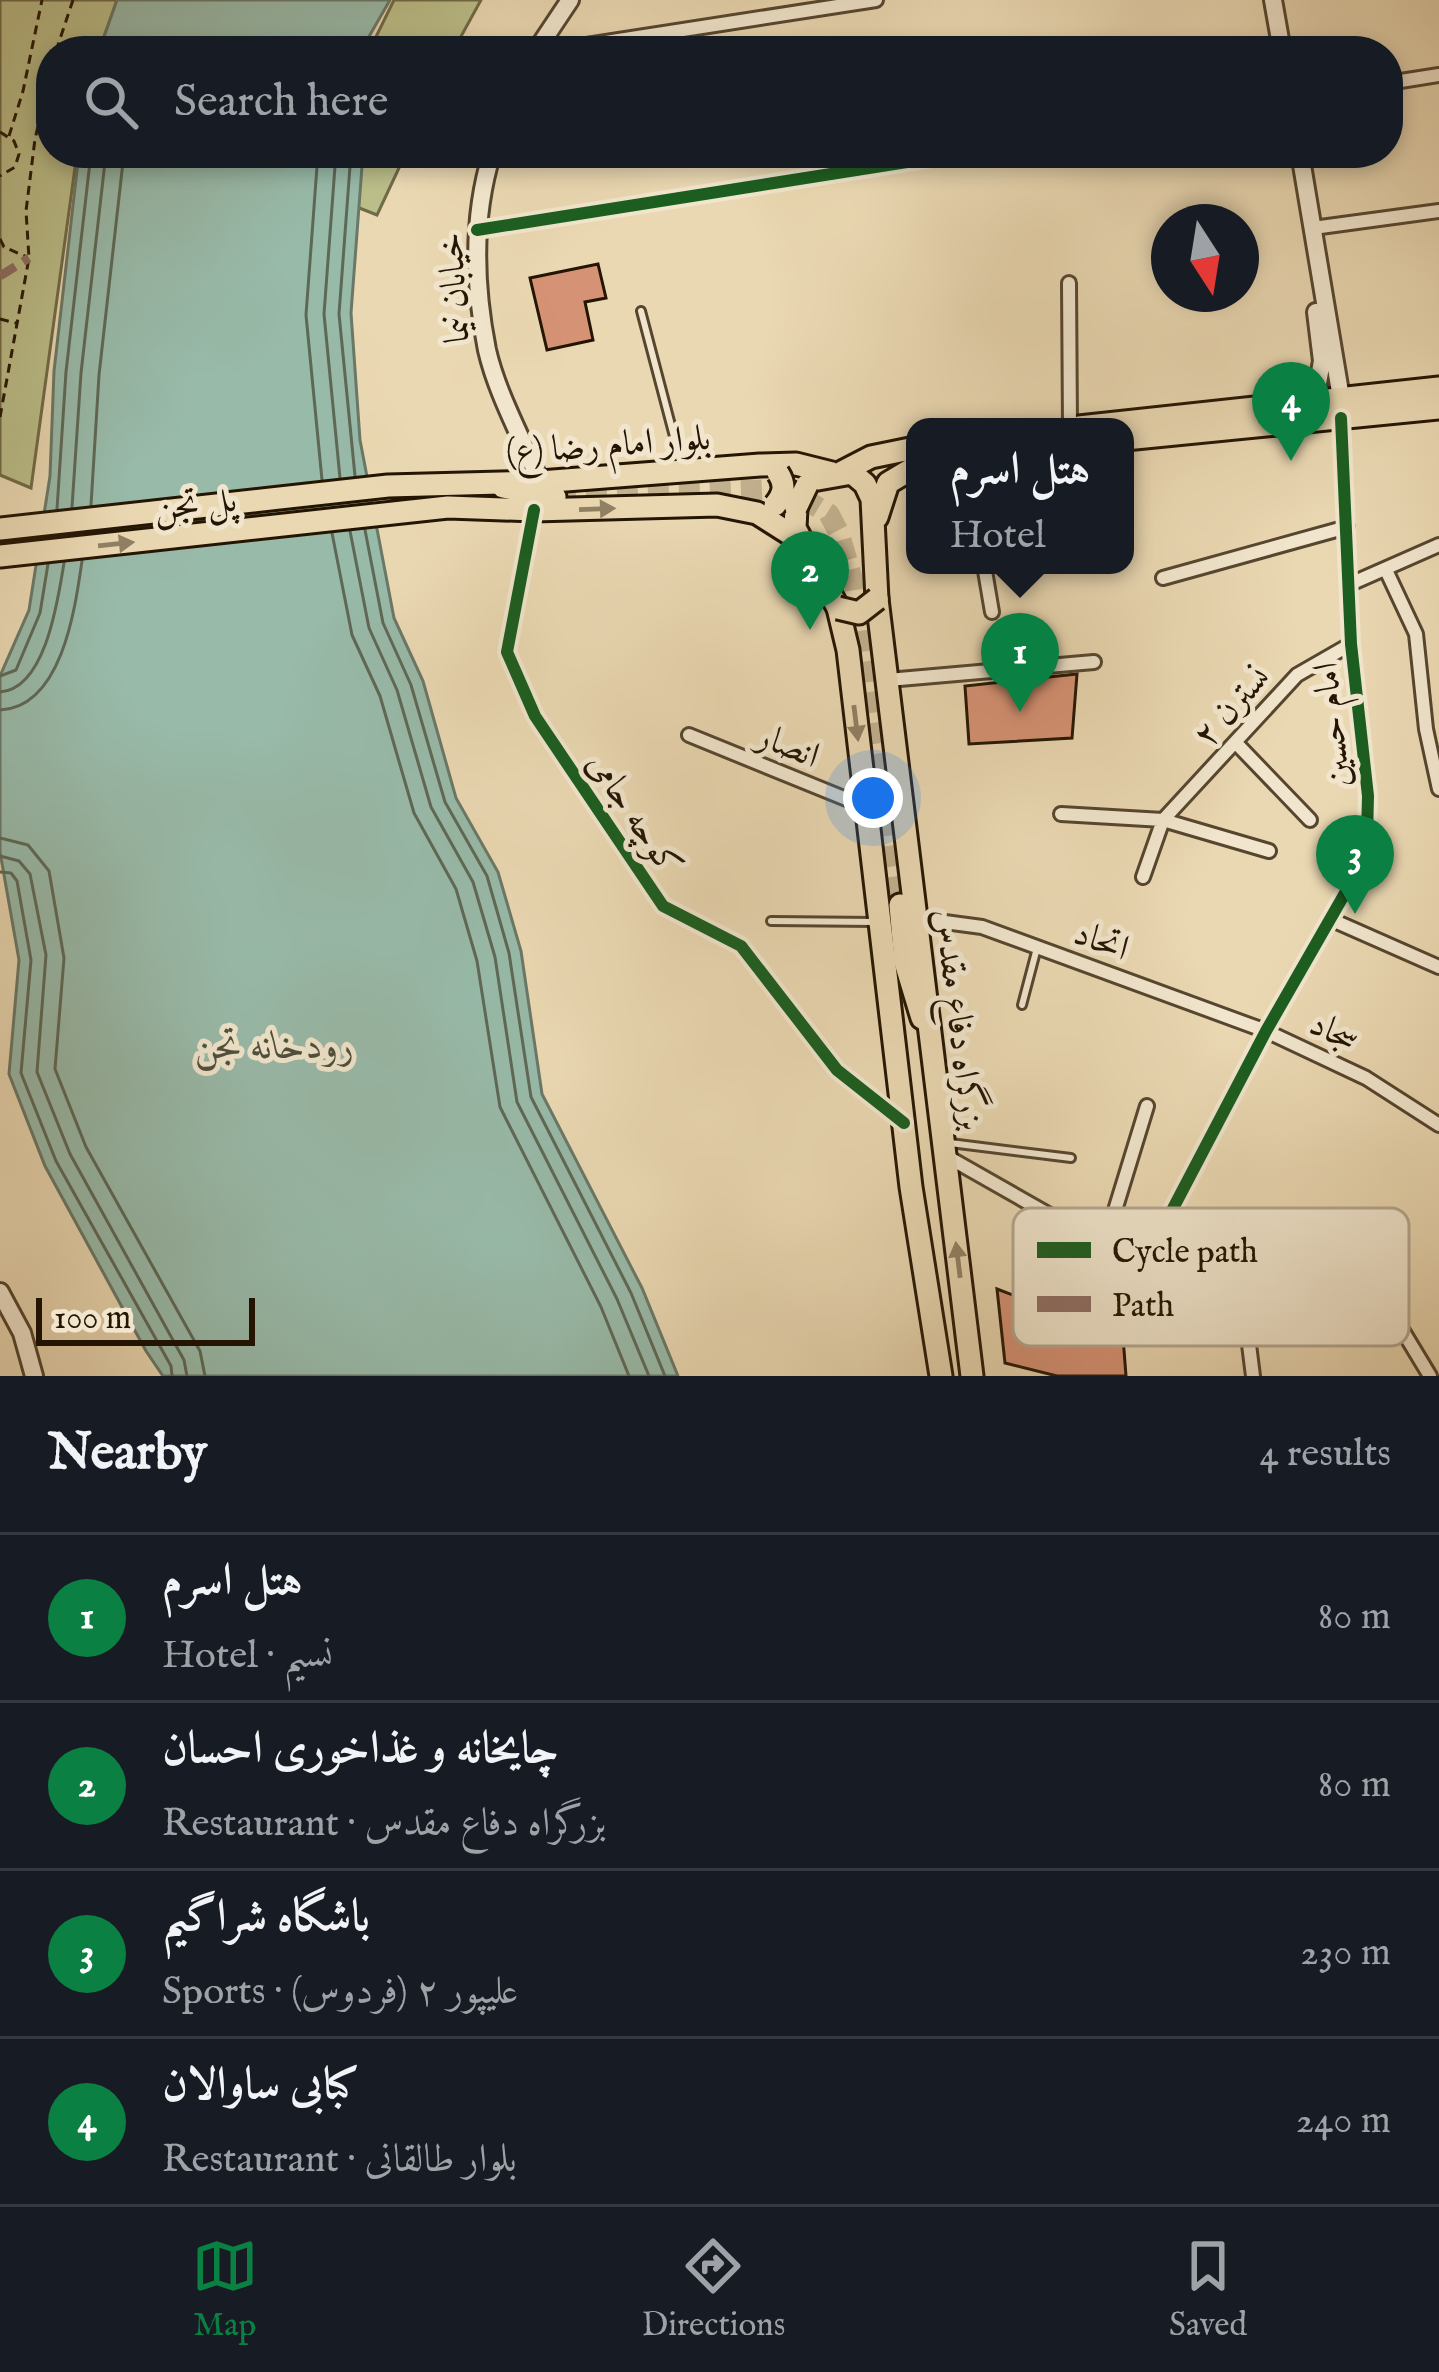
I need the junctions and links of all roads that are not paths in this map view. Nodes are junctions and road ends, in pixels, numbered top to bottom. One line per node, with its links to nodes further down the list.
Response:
1 (570, 0): 4 (street)
2 (876, 0): 5 (street)
3 (1273, 0): 6 (street)
4 (546, 36)
5 (644, 36)
6 (1279, 36)
7 (1439, 75): 8 (street)
8 (1403, 81)
9 (489, 168): 14 (street, خیابان نیما)
10 (869, 168): 14 (street)
11 (1303, 168): 13 (street)
12 (1439, 211): 13 (street)
13 (1313, 228): 16 (street)
14 (477, 230): 31 (street, خیابان نیما)
15 (1070, 283): 22 (street)
16 (1324, 295): 19 (street); 21 (street)
17 (641, 311): 27 (lane)
18 (1439, 388): 21 (main road)
19 (1288, 404): 21 (main road); 23 (main road)
20 (1439, 408): 21 (main road)
21 (1337, 412): 24 (main road); 36 (street, امام حسین)
22 (1075, 418)
23 (1134, 421)
24 (1134, 438)
25 (906, 450): 29 (main road)
26 (768, 469): 27 (main road, بلوار امام رضا (ع)); 29 (main road, بلوار امام رضا (ع)); 32 (main road, bridge)
27 (682, 471): 31 (main road, بلوار امام رضا (ع))
28 (906, 472): 35 (main road)
29 (837, 473): 32 (main road, bridge); 35 (main road)
30 (388, 486): 31 (main road, بلوار امام رضا (ع)); 37 (main road, پل تجن)
31 (548, 489)
32 (774, 508): 33 (main road, بلوار امام رضا (ع), one-way to 32); 38 (main road); 38 (main road, بلوار امام رضا (ع))
33 (534, 510): 34 (main road, بلوار امام رضا (ع)); 69 (street, کوچه جامی)
34 (396, 514): 40 (main road, پل تجن, one-way to 34)
35 (874, 523): 46 (main road)
36 (1346, 527): 43 (street); 44 (street, امام حسین)
37 (0, 530)
38 (800, 541): 46 (main road)
39 (1439, 545): 41 (street)
40 (0, 556)
41 (1386, 570): 44 (street); 50 (street)
42 (986, 574): 45 (street)
43 (1162, 578)
44 (1348, 585): 47 (street, امام حسین)
45 (992, 611)
46 (860, 621): 49 (main road, بزرگراه دفاع مقدس); 54 (main road, بزرگراه دفاع مقدس, one-way to 54)
47 (1352, 644): 52 (street, نسترن ۲); 61 (street, امام حسین)
48 (1094, 662): 49 (street)
49 (888, 680): 60 (main road, بزرگراه دفاع مقدس)
50 (1433, 727): 53 (street)
51 (689, 735): 54 (street, انصار)
52 (1236, 743): 56 (street, نسترن ۲); 57 (street)
53 (1439, 789)
54 (866, 808): 63 (main road, بزرگراه دفاع مقدس)
55 (1061, 814): 56 (street)
56 (1163, 820): 58 (street); 59 (street)
57 (1310, 820)
58 (1269, 851)
59 (1143, 877)
60 (908, 912): 64 (street, اتحاد); 71 (main road, بزرگراه دفاع مقدس)
61 (1330, 919): 65 (street); 67 (street, امام حسین)
62 (772, 921): 63 (lane)
63 (880, 922): 69 (main road, بزرگراه دفاع مقدس)
64 (1037, 947): 66 (lane); 67 (street, اتحاد)
65 (1439, 967)
66 (1022, 1004)
67 (1266, 1031): 70 (street, سجاد); 75 (street, امام حسین)
68 (1148, 1106): 74 (street)
69 (904, 1123): 81 (main road, بزرگراه دفاع مقدس)
70 (1439, 1125)
71 (944, 1149): 72 (lane); 73 (street); 82 (main road, بزرگراه دفاع مقدس, one-way to 71)
72 (1071, 1158)
73 (1045, 1208)
74 (1116, 1208)
75 (1173, 1208)
76 (0, 1292): 80 (street)
77 (1409, 1340): 79 (street)
78 (1249, 1346): 83 (street)
79 (1415, 1350): 84 (street); 85 (street)
80 (34, 1376)
81 (941, 1376)
82 (972, 1376)
83 (1252, 1376)
84 (1418, 1376)
85 (1430, 1376)

